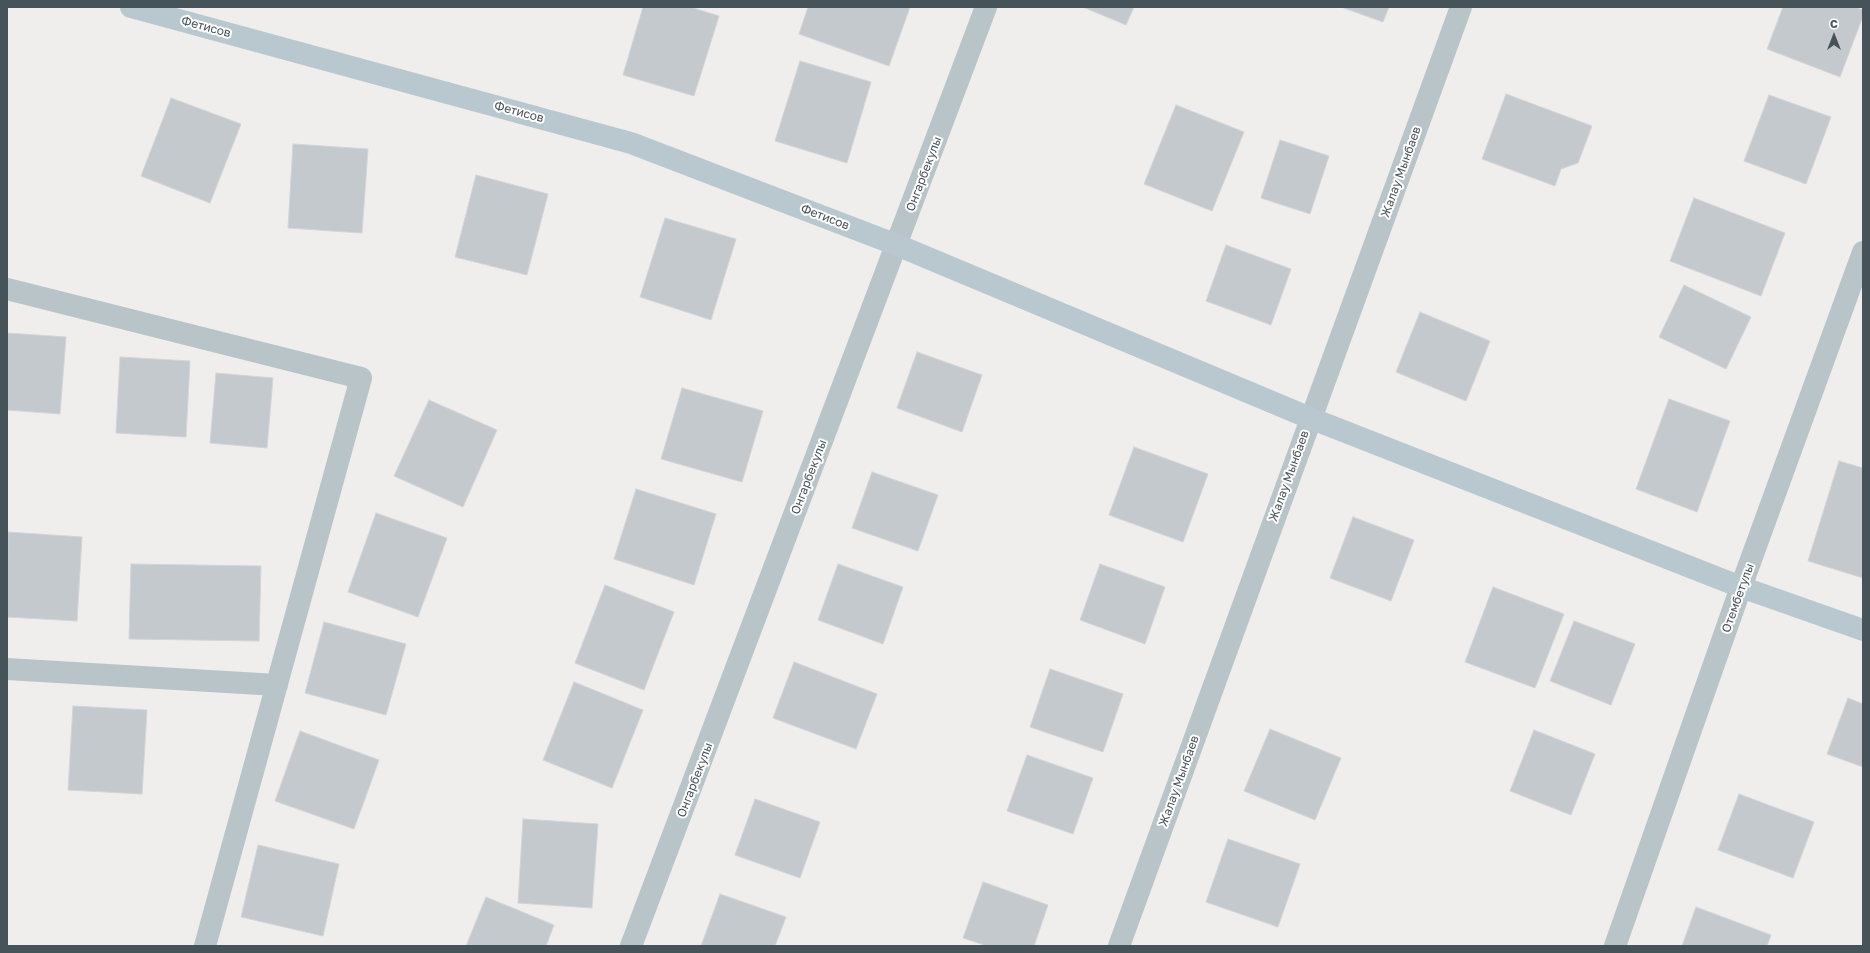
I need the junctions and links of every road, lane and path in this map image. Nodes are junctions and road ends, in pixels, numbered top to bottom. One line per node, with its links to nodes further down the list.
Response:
1 (131, 7): 4 (street, Фетисов)
2 (986, 7): 4 (street, Онгарбекулы)
3 (1461, 7): 7 (street, Жалау Мынбаев)
4 (897, 245): 7 (street, Фетисов); 13 (street, Онгарбекулы)
5 (1863, 252): 8 (street, Отембетулы)
6 (7, 289): 11 (street)
7 (1310, 418): 8 (street, Фетисов); 14 (street, Жалау Мынбаев)
8 (1742, 587): 9 (street, Фетисов); 15 (street, Отембетулы)
9 (1863, 630)
10 (7, 669): 11 (street)
11 (277, 685): 12 (street)
12 (205, 946)
13 (632, 946)
14 (1119, 946)
15 (1615, 946)

